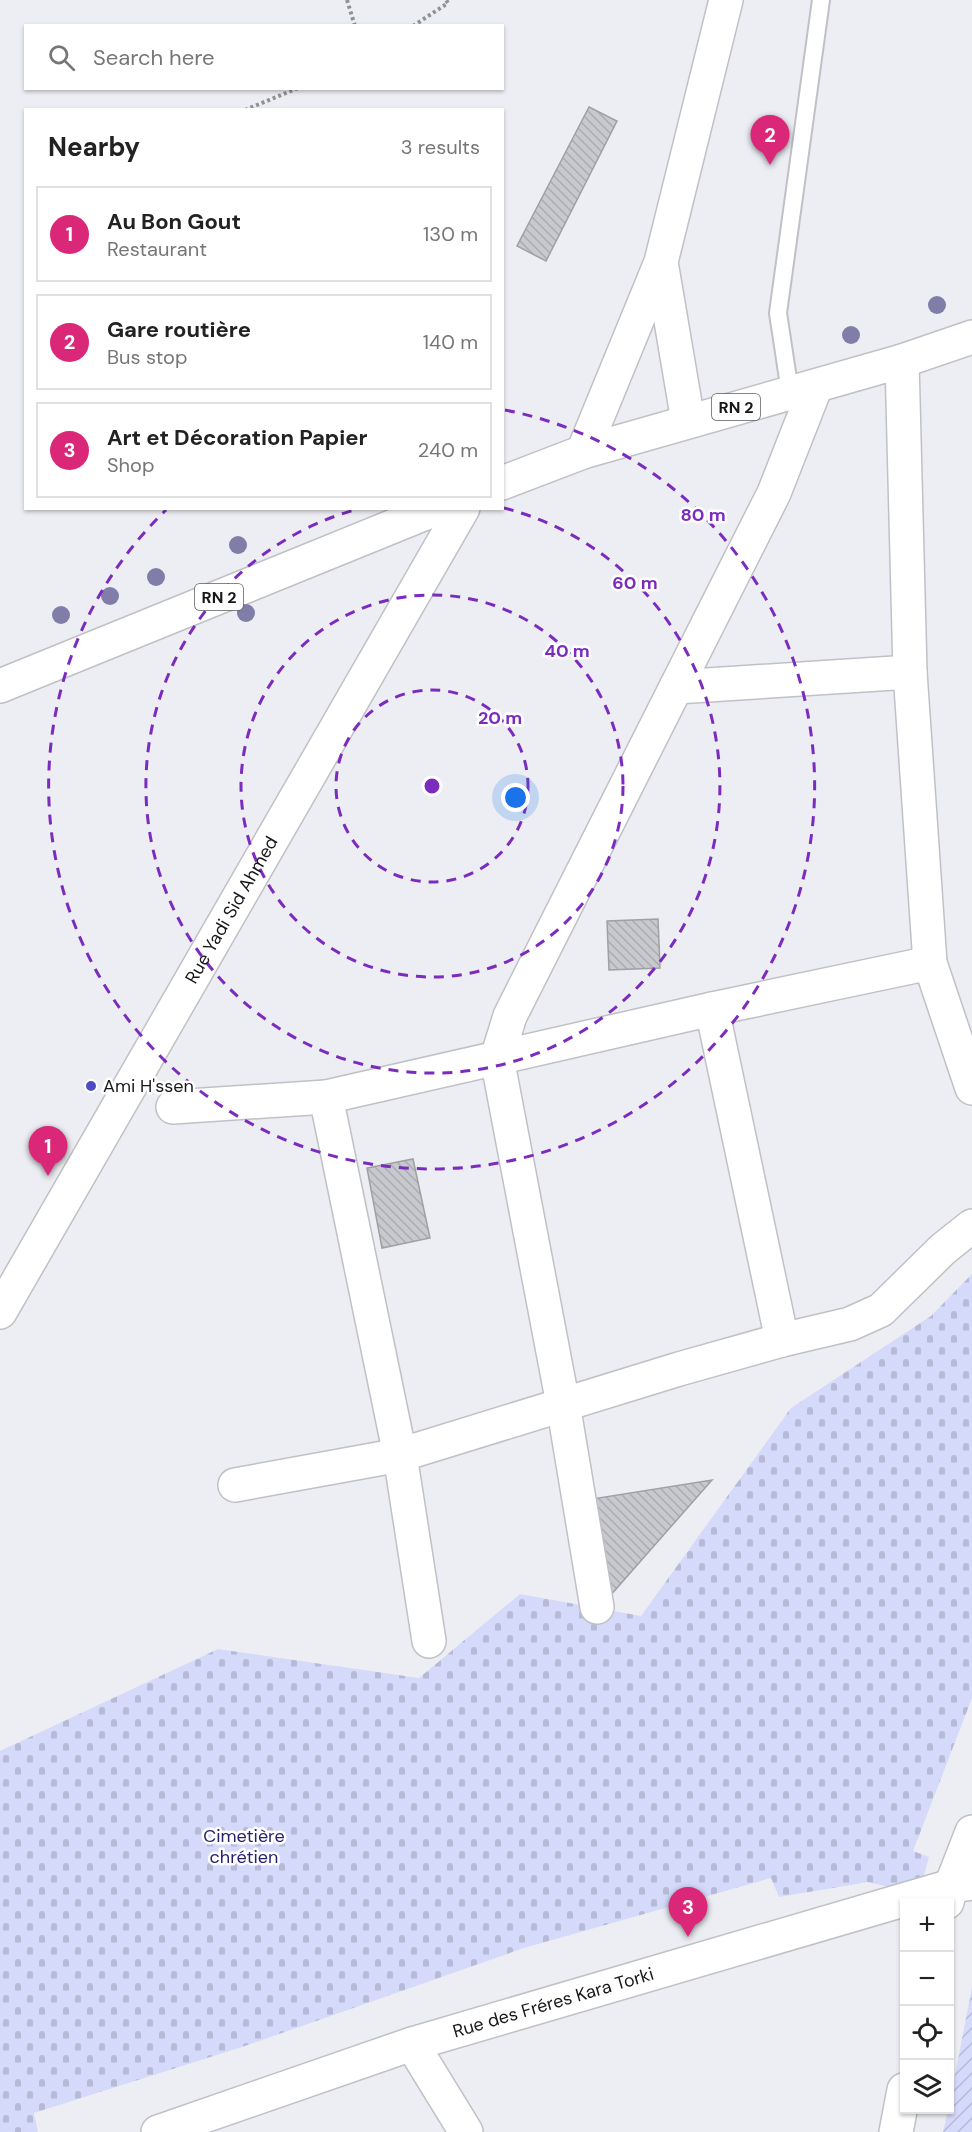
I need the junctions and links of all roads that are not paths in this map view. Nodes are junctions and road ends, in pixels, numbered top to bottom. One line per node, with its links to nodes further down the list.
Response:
1 (726, 0): 3 (street)
2 (821, 0): 6 (lane)
3 (661, 262): 7 (street); 8 (street)
4 (972, 337): 5 (street, RN 2)
5 (902, 361): 6 (street, RN 2); 12 (street)
6 (803, 389): 7 (street, RN 2); 14 (street)
7 (688, 421): 8 (street, RN 2)
8 (584, 452): 9 (street, RN 2)
9 (504, 482)
10 (433, 510): 13 (street, RN 2)
11 (462, 510): 22 (street, Rue Yadi Sid Ahmed)
12 (910, 672): 14 (street); 15 (street)
13 (0, 686)
14 (676, 687): 17 (street)
15 (930, 963): 16 (street); 18 (street)
16 (712, 1009): 17 (street); 23 (street)
17 (497, 1058): 19 (street); 24 (street)
18 (972, 1089)
19 (326, 1097): 20 (street); 25 (street)
20 (172, 1107)
21 (972, 1226): 23 (street)
22 (0, 1312)
23 (782, 1340): 24 (street)
24 (563, 1404): 25 (street); 27 (street)
25 (400, 1455): 26 (street); 28 (street)
26 (235, 1485)
27 (597, 1607)
28 (429, 1641)
29 (972, 1832): 30 (street)
30 (957, 1890): 31 (street, Rue des Fréres Kara Torki)
31 (412, 2044): 33 (street, Rue des Fréres Kara Torki); 34 (street)
32 (900, 2111): 35 (street)
33 (158, 2132)
34 (466, 2132)
35 (896, 2132)

